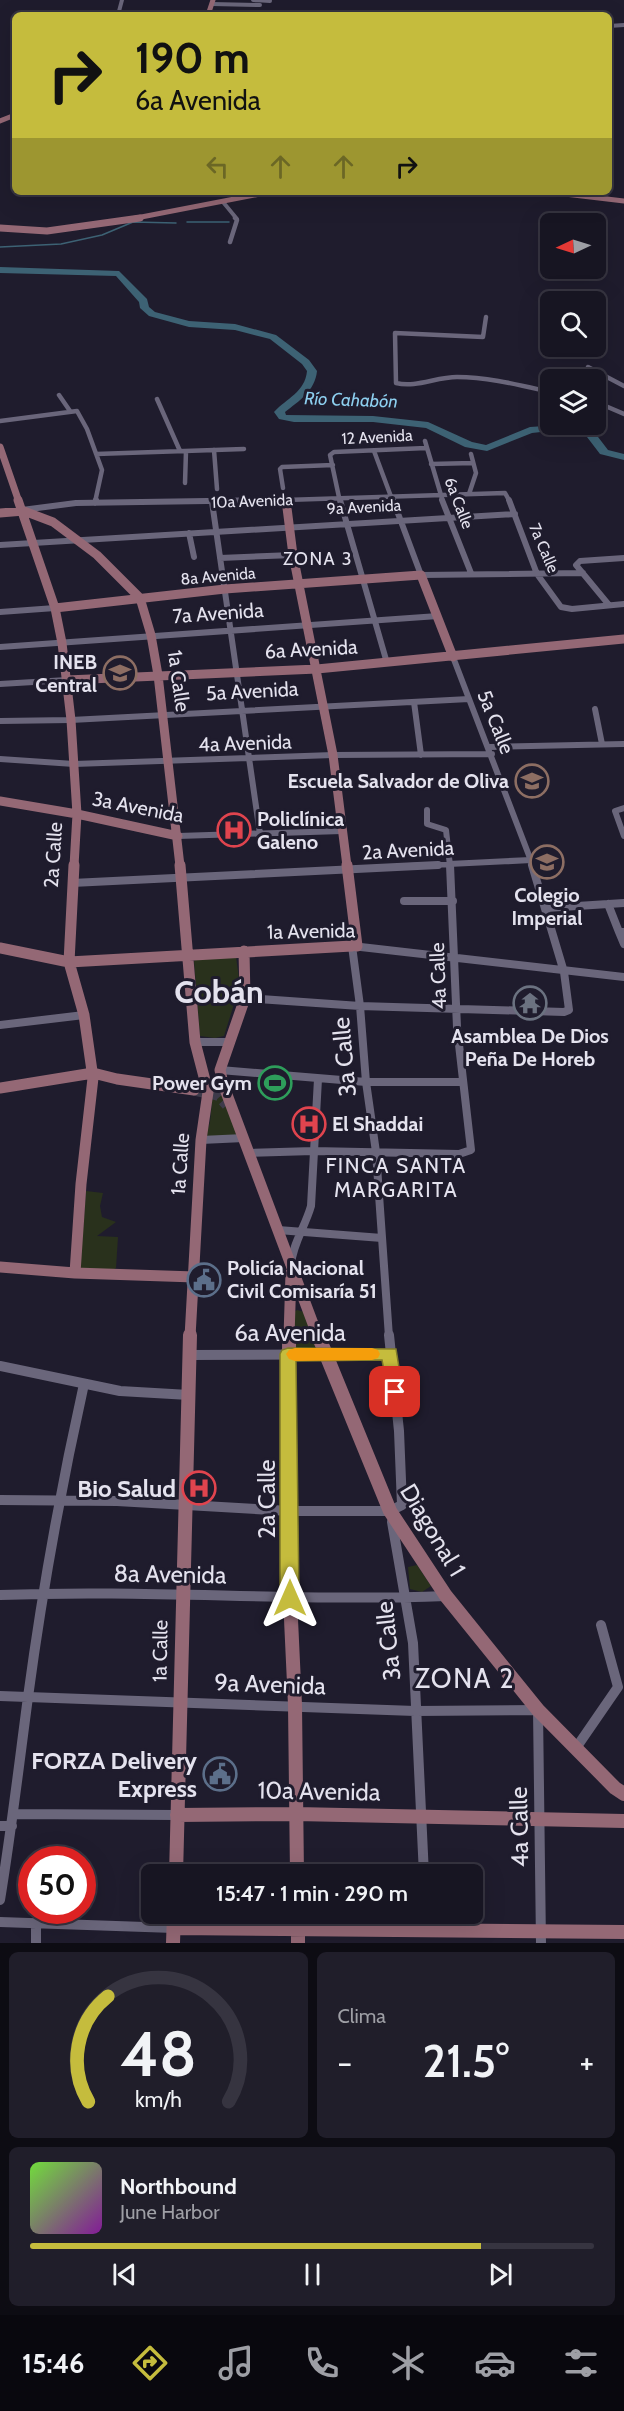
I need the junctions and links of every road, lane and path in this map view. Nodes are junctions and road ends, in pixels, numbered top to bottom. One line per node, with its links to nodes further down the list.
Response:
1 (251, 0): 2 (street)
2 (270, 1)
3 (212, 2): 4 (street)
4 (260, 6)
5 (256, 195): 8 (main road)
6 (573, 195): 7 (main road)
7 (624, 201)
8 (224, 202): 9 (main road); 10 (street)
9 (0, 228)
10 (230, 242)
11 (486, 317): 14 (street)
12 (588, 367): 13 (street)
13 (624, 386)
14 (540, 390)
15 (59, 395): 18 (street)
16 (157, 399): 25 (street)
17 (606, 406): 19 (street)
18 (70, 411): 20 (street); 27 (street)
19 (624, 414)
20 (0, 421)
21 (426, 444): 26 (street, 12 Avenida); 31 (street, 6a Calle)
22 (0, 447): 29 (main road, 2a Calle)
23 (244, 449): 24 (street)
24 (214, 450): 25 (street); 35 (street)
25 (183, 451): 27 (street); 33 (street)
26 (374, 451): 32 (street, 12 Avenida); 39 (street, 5a Calle)
27 (96, 454): 43 (street)
28 (471, 454): 30 (street)
29 (3, 462): 45 (main road, 2a Calle)
30 (473, 463): 31 (street); 37 (street)
31 (431, 464): 38 (street, 6a Calle)
32 (333, 465): 34 (street); 40 (street)
33 (186, 483)
34 (283, 488)
35 (217, 489)
36 (504, 493): 37 (street, 10a Avenida); 47 (street, 7a Calle)
37 (469, 494): 38 (street, 10a Avenida)
38 (440, 495): 39 (street, 10a Avenida); 48 (street, 6a Calle)
39 (392, 496): 40 (street, 10a Avenida); 49 (street, 5a Calle)
40 (340, 498): 41 (street, 10a Avenida); 50 (street)
41 (286, 500): 42 (street, 10a Avenida); 52 (main road, 3a Calle)
42 (212, 502): 43 (street, 10a Avenida); 53 (street)
43 (95, 503): 44 (street, 10a Avenida)
44 (39, 508): 45 (street, 10a Avenida); 51 (street)
45 (22, 510): 46 (main road, 10a Avenida); 51 (main road); 56 (main road, 2a Calle)
46 (0, 513)
47 (514, 514): 48 (street, 9a Avenida); 64 (street, 7a Calle)
48 (450, 518): 49 (street, 9a Avenida); 62 (street, 6a Calle)
49 (400, 520): 50 (street, 9a Avenida); 65 (street, 5a Calle)
50 (345, 524): 52 (street, 9a Avenida); 66 (street)
51 (56, 525): 55 (main road)
52 (289, 527): 53 (street, 9a Avenida); 58 (main road, 3a Calle)
53 (216, 531): 54 (street, 9a Avenida); 60 (street)
54 (189, 533): 55 (street, 9a Avenida); 59 (street)
55 (78, 540): 56 (street, 9a Avenida); 69 (main road)
56 (34, 543): 57 (street, 9a Avenida); 72 (main road, 2a Calle)
57 (0, 545)
58 (293, 555): 60 (street); 67 (main road, 3a Calle)
59 (194, 557)
60 (220, 558): 68 (street)
61 (624, 558): 63 (street)
62 (471, 573): 64 (street, 8a Avenida); 65 (street, 8a Avenida)
63 (583, 573): 64 (street, 8a Avenida); 71 (street)
64 (537, 574): 71 (street, 7a Calle)
65 (421, 575): 66 (main road, 8a Avenida); 74 (main road, 5a Calle)
66 (363, 580): 67 (main road, 8a Avenida); 75 (street)
67 (300, 585): 68 (main road, 8a Avenida); 76 (main road, 3a Calle)
68 (225, 590): 69 (main road, 8a Avenida); 77 (street)
69 (140, 598): 72 (main road, 8a Avenida); 78 (main road, 1a Calle)
70 (624, 603): 71 (street)
71 (609, 605)
72 (55, 608): 73 (street, 8a Avenida); 80 (main road, 2a Calle)
73 (0, 612)
74 (438, 616): 75 (street, 7a Avenida); 82 (main road, 5a Calle)
75 (375, 620): 76 (street, 7a Avenida); 83 (street)
76 (308, 624): 77 (street, 7a Avenida); 84 (main road, 3a Calle)
77 (230, 631): 78 (street, 7a Avenida); 85 (street)
78 (151, 635): 80 (street, 7a Avenida); 86 (main road, 1a Calle)
79 (624, 639): 82 (main road, 6a Avenida)
80 (62, 643): 81 (street, 7a Avenida); 87 (main road, 2a Calle)
81 (0, 647)
82 (453, 657): 83 (main road, 6a Avenida); 89 (street, 5a Calle)
83 (387, 663): 84 (main road, 6a Avenida)
84 (317, 669): 85 (main road, 6a Avenida); 91 (main road, 3a Calle)
85 (236, 672): 86 (main road, 6a Avenida); 93 (street)
86 (158, 675): 87 (main road, 6a Avenida); 94 (main road, 1a Calle)
87 (68, 680): 88 (street, 6a Avenida); 95 (main road, 2a Calle)
88 (0, 684)
89 (469, 699): 90 (street, 5a Avenida); 99 (street, 5a Calle)
90 (414, 702): 91 (street, 5a Avenida); 101 (street)
91 (324, 705): 93 (street, 5a Avenida); 100 (main road, 3a Calle)
92 (595, 709): 97 (street)
93 (241, 710): 94 (street, 5a Avenida); 103 (street)
94 (163, 714): 95 (street, 5a Avenida); 104 (main road, 1a Calle)
95 (71, 720): 96 (street, 5a Avenida); 105 (main road, 2a Calle)
96 (0, 721)
97 (602, 744): 98 (street, 4a Avenida); 99 (street, 4a Avenida)
98 (624, 744)
99 (491, 751): 101 (street, 4a Avenida); 114 (street, 5a Calle)
100 (333, 755): 101 (street, 4a Avenida); 103 (street, 4a Avenida); 110 (main road, 3a Calle)
101 (421, 755)
102 (0, 759): 105 (street, 4a Avenida)
103 (249, 759): 104 (street, 4a Avenida); 111 (street)
104 (168, 762): 105 (street, 4a Avenida); 112 (main road, 1a Calle)
105 (74, 764): 109 (main road, 2a Calle)
106 (0, 801): 109 (main road, 3a Avenida)
107 (624, 808): 113 (street)
108 (427, 810): 115 (street, 4a Calle)
109 (77, 814): 112 (main road, 3a Avenida); 118 (main road, 2a Calle)
110 (342, 831): 111 (street, 3a Avenida); 116 (main road, 3a Calle)
111 (260, 834): 112 (street, 3a Avenida)
112 (178, 836): 117 (main road, 1a Calle)
113 (624, 836)
114 (531, 860): 115 (street, 2a Avenida); 123 (street, 5a Calle)
115 (451, 865): 116 (street, 2a Avenida); 120 (street, 4a Calle)
116 (347, 869): 117 (street, 2a Avenida); 126 (main road, 3a Calle)
117 (181, 878): 118 (street, 2a Avenida); 129 (main road, 1a Calle)
118 (72, 883): 131 (main road, 2a Calle)
119 (404, 901): 120 (street)
120 (453, 901): 130 (street, 4a Calle)
121 (624, 903): 122 (street)
122 (608, 904): 123 (street); 124 (street)
123 (546, 908): 132 (street, 5a Calle)
124 (621, 932): 125 (street)
125 (624, 944)
126 (355, 946): 128 (main road, 1a Avenida); 130 (street, 1a Avenida); 135 (street, 3a Calle)
127 (0, 949): 131 (main road, 1a Avenida)
128 (243, 951): 129 (main road, 1a Avenida); 134 (main road)
129 (187, 955): 131 (main road, 1a Avenida); 139 (main road, 1a Calle)
130 (456, 959): 132 (street, 1a Avenida); 136 (street, 4a Calle)
131 (69, 962): 137 (main road, 2a Calle)
132 (564, 972): 133 (street, 1a Avenida); 136 (street, 5a Calle)
133 (624, 977)
134 (244, 998): 135 (street); 140 (main road)
135 (360, 1006): 136 (street); 144 (street, 3a Calle)
136 (456, 1010): 145 (street, 4a Calle)
137 (84, 1015): 138 (street); 142 (main road, 2a Calle)
138 (0, 1025)
139 (195, 1042): 140 (street); 151 (main road, 1a Calle)
140 (230, 1042): 141 (main road)
141 (220, 1070): 143 (street); 149 (main road, Diagonal 1)
142 (93, 1073): 146 (main road); 147 (main road); 160 (main road, 2a Calle)
143 (318, 1079): 144 (street); 152 (street)
144 (366, 1082): 145 (street); 153 (street, 3a Calle)
145 (462, 1082): 153 (street, 4a Calle)
146 (0, 1088)
147 (194, 1090)
148 (227, 1105): 149 (main road)
149 (236, 1117): 150 (main road, Diagonal 1)
150 (244, 1138): 151 (street); 154 (main road, Diagonal 1)
151 (201, 1140): 161 (main road, 1a Calle)
152 (313, 1151): 153 (street); 154 (street); 156 (street)
153 (376, 1152): 157 (street, 3a Calle)
154 (249, 1153): 155 (main road, Diagonal 1)
155 (278, 1230): 156 (street); 158 (main road, Diagonal 1)
156 (301, 1232): 157 (street); 158 (street)
157 (382, 1238): 164 (street, 3a Calle)
158 (291, 1266): 162 (main road, 2a Calle); 163 (main road, Diagonal 1)
159 (0, 1267): 160 (main road)
160 (75, 1273): 161 (main road)
161 (195, 1277): 165 (main road, 1a Calle)
162 (288, 1354): 163 (street, 6a Avenida); 165 (street, 6a Avenida); 172 (main road, 2a Calle)
163 (325, 1354): 164 (street, 6a Avenida); 173 (main road, Diagonal 1)
164 (390, 1354): 173 (street, 3a Calle)
165 (189, 1355): 168 (main road, 1a Calle)
166 (0, 1366): 167 (street)
167 (84, 1384): 168 (street); 170 (street)
168 (189, 1395): 171 (main road, 1a Calle)
169 (0, 1500): 170 (street)
170 (60, 1500): 171 (street); 174 (street)
171 (186, 1505): 172 (street); 176 (main road, 1a Calle)
172 (290, 1511): 173 (street); 178 (main road, 2a Calle)
173 (390, 1511): 177 (main road, Diagonal 1); 179 (street, 3a Calle)
174 (46, 1592): 175 (street, 8a Avenida); 176 (street, 8a Avenida); 182 (street)
175 (0, 1595)
176 (182, 1595): 178 (street, 8a Avenida); 183 (main road, 1a Calle)
177 (446, 1596): 179 (street, 8a Avenida); 185 (main road, Diagonal 1)
178 (290, 1598): 179 (street, 8a Avenida); 184 (main road, 2a Calle)
179 (406, 1599): 186 (street, 3a Calle)
180 (601, 1625): 187 (street)
181 (0, 1696): 182 (street, 9a Avenida)
182 (28, 1696): 183 (street, 9a Avenida); 194 (street)
183 (180, 1702): 184 (street, 9a Avenida); 190 (main road, 1a Calle)
184 (295, 1706): 186 (street, 9a Avenida); 189 (main road, 2a Calle)
185 (538, 1710): 186 (street, 9a Avenida); 187 (main road, Diagonal 1); 192 (street, 4a Calle)
186 (415, 1711): 191 (street, 3a Calle)
187 (576, 1748): 188 (main road, Diagonal 1)
188 (624, 1794)
189 (296, 1814): 190 (main road, 10a Avenida); 191 (main road, 10a Avenida); 196 (main road, 2a Calle)
190 (177, 1815): 194 (street, 10a Avenida); 195 (main road, 1a Calle)
191 (422, 1818): 192 (main road, 10a Avenida); 197 (street, 3a Calle)
192 (539, 1819): 193 (main road, 10a Avenida); 207 (street, 4a Calle)
193 (624, 1821)
194 (8, 1822): 198 (street)
195 (176, 1864)
196 (297, 1864)
197 (424, 1864)
198 (0, 1900)
199 (0, 1922): 200 (street)
200 (18, 1923)
201 (36, 1924): 203 (street); 208 (street)
202 (425, 1924): 205 (street)
203 (174, 1928): 204 (main road)
204 (298, 1928): 205 (main road)
205 (425, 1932): 207 (main road)
206 (624, 1932): 207 (main road)
207 (541, 1938)
208 (36, 1943)

